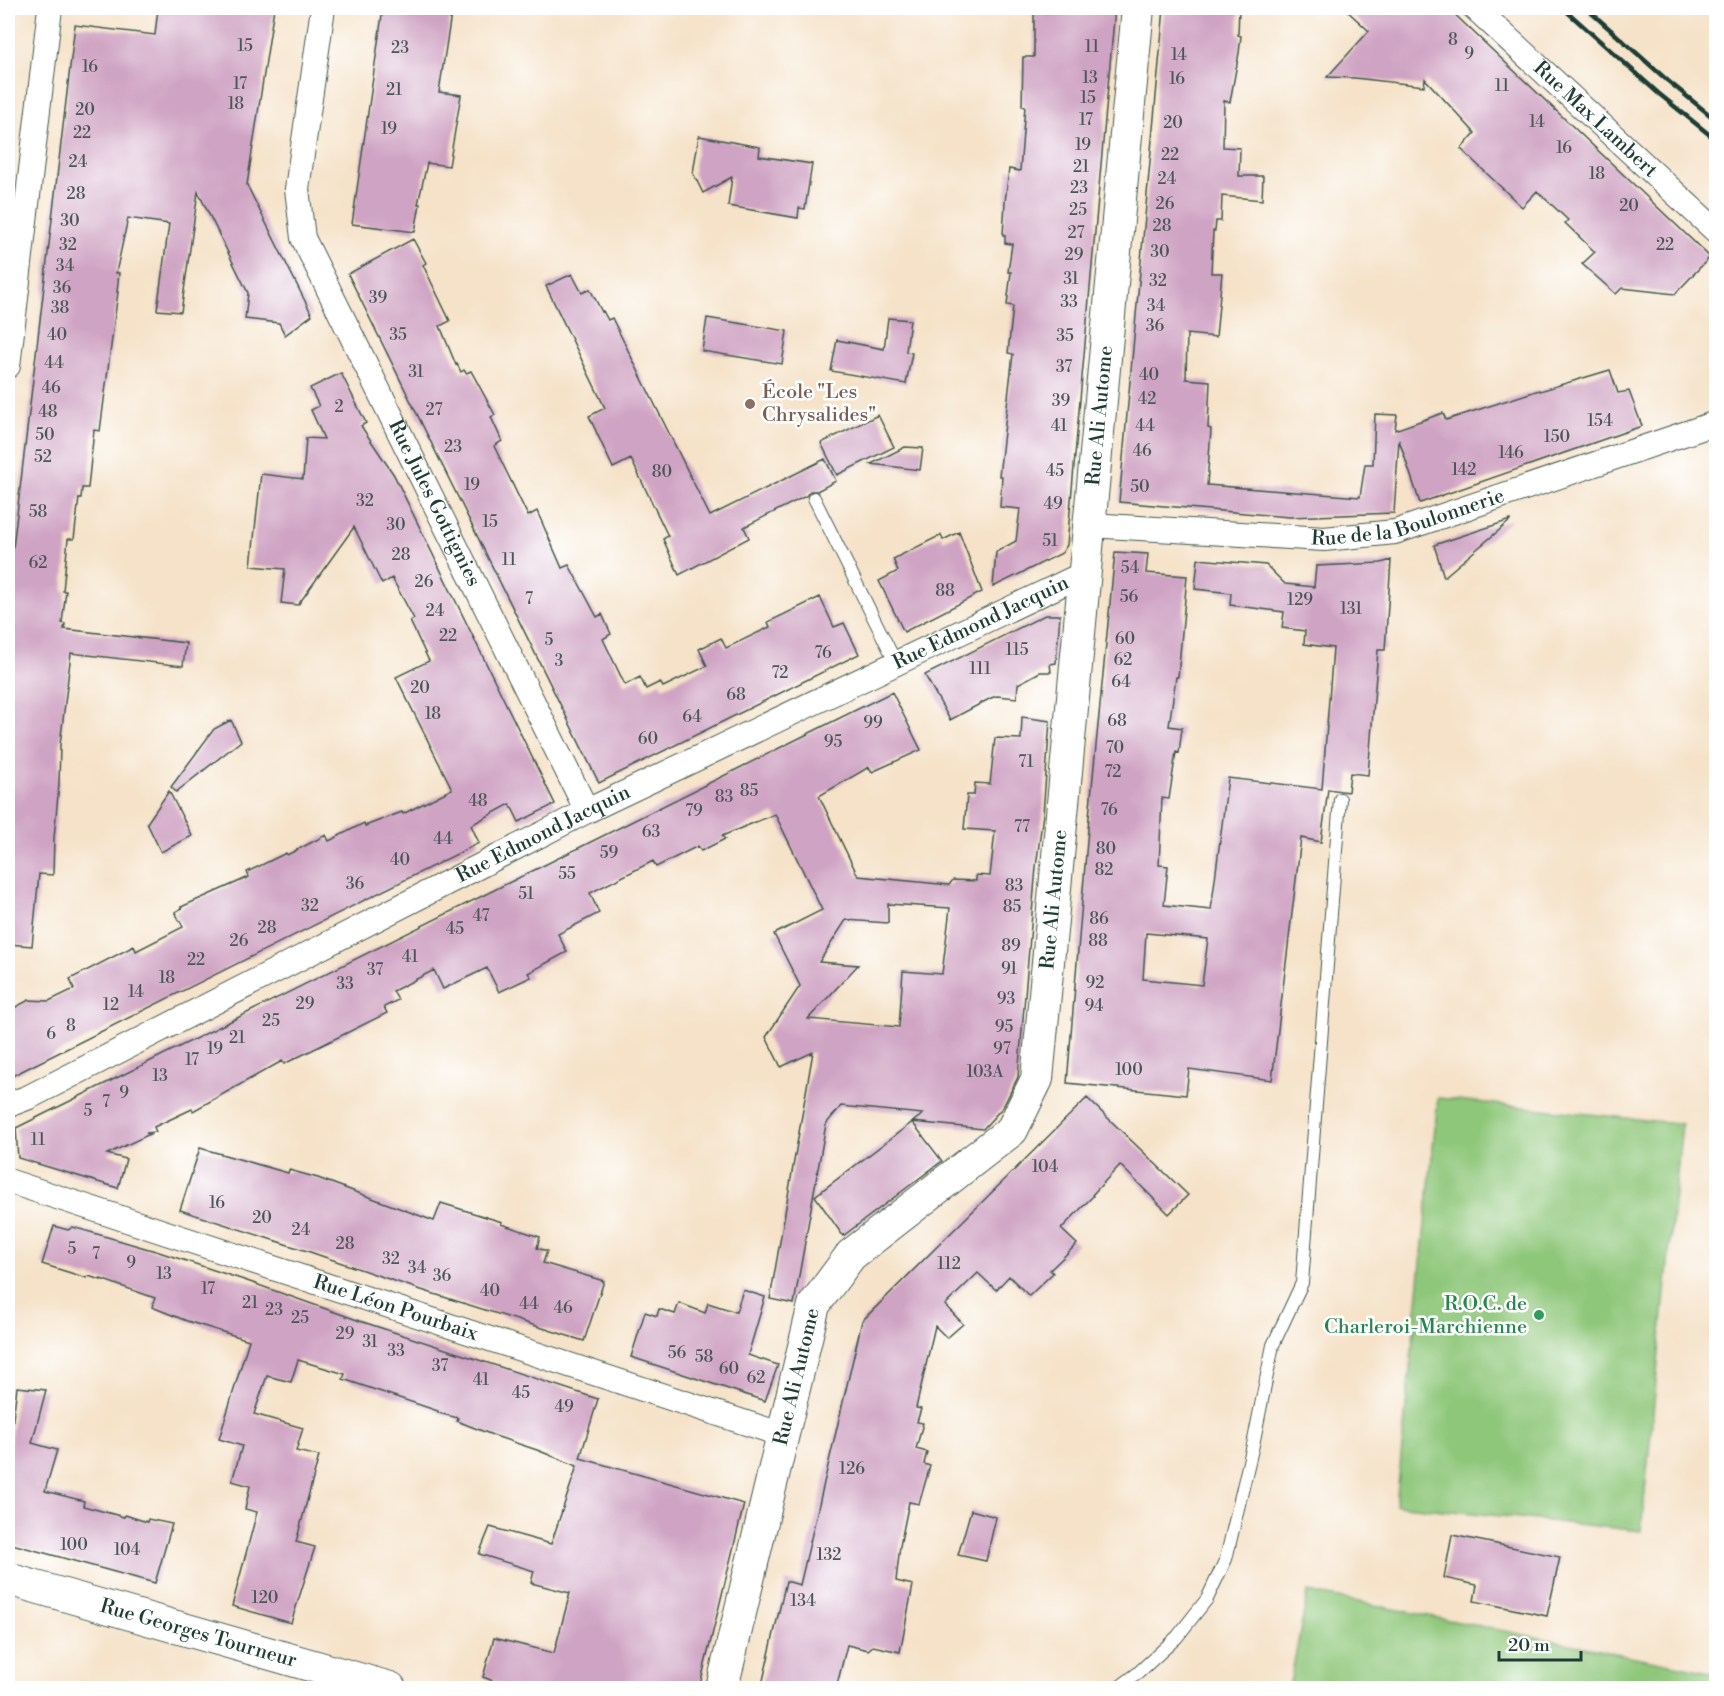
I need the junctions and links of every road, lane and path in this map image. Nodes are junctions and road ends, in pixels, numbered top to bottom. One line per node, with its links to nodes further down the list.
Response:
1 (50, 8): 6 (street)
2 (323, 8): 13 (street, Rue Jules Gottignies)
3 (1138, 8): 9 (street, Rue Ali Autome)
4 (1475, 8): 5 (street, Rue Max Lambert)
5 (1716, 231)
6 (8, 366)
7 (1716, 423): 9 (street, Rue de la Boulonnerie)
8 (814, 498): 11 (lane)
9 (1089, 525): 10 (street, Rue Ali Autome)
10 (1085, 573): 11 (street, Rue Edmond Jacquin); 16 (street, Rue Ali Autome)
11 (896, 663): 13 (street, Rue Edmond Jacquin)
12 (1340, 799): 20 (lane)
13 (587, 811): 14 (street, Rue Edmond Jacquin)
14 (8, 1105)
15 (8, 1181): 16 (street, Rue Léon Pourbaix)
16 (783, 1435): 19 (street, Rue Ali Autome)
17 (8, 1580): 18 (street, Rue Georges Tourneur)
18 (390, 1689)
19 (722, 1689)
20 (1118, 1689)

